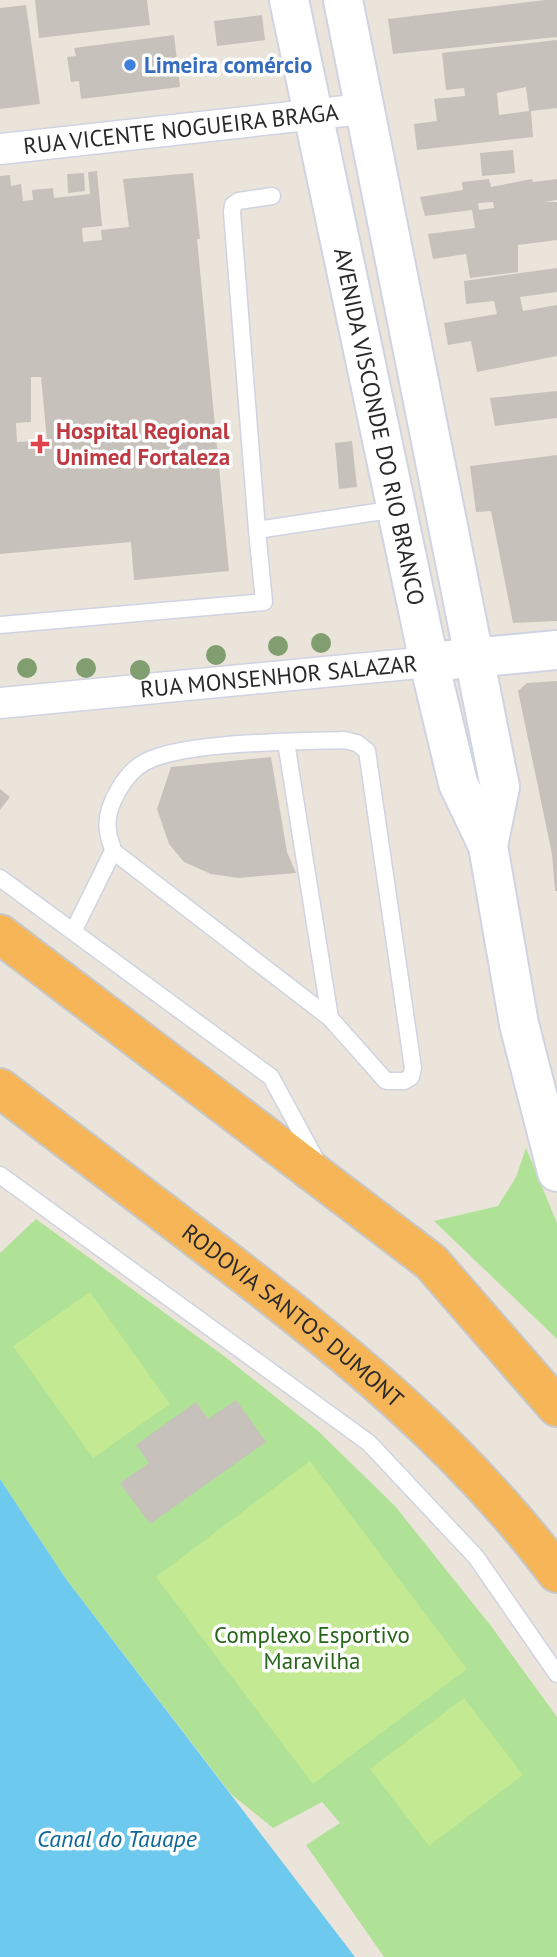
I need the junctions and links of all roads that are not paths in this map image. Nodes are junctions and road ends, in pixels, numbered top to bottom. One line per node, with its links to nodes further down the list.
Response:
1 (289, 0): 4 (main road, AVENIDA VISCONDE DO RIO BRANCO)
2 (343, 0): 3 (main road, AVENIDA VISCONDE DO RIO BRANCO)
3 (363, 109): 4 (street, RUA VICENTE NOGUEIRA BRAGA); 11 (main road, AVENIDA VISCONDE DO RIO BRANCO)
4 (311, 114): 5 (street, RUA VICENTE NOGUEIRA BRAGA); 7 (main road, AVENIDA VISCONDE DO RIO BRANCO)
5 (0, 149)
6 (272, 196): 8 (lane)
7 (396, 509): 8 (lane); 12 (main road, AVENIDA VISCONDE DO RIO BRANCO)
8 (257, 530): 9 (lane)
9 (0, 625)
10 (557, 650): 11 (main road, RUA MONSENHOR SALAZAR)
11 (475, 659): 12 (main road, RUA MONSENHOR SALAZAR); 15 (main road, AVENIDA VISCONDE DO RIO BRANCO)
12 (429, 662): 13 (street, RUA MONSENHOR SALAZAR); 15 (main road, AVENIDA VISCONDE DO RIO BRANCO)
13 (0, 703)
14 (286, 742): 16 (lane); 20 (lane); 20 (lane)
15 (488, 846): 22 (main road, AVENIDA VISCONDE DO RIO BRANCO)
16 (113, 851): 18 (lane); 20 (lane)
17 (0, 878): 18 (lane)
18 (74, 930): 24 (lane)
19 (0, 934): 24 (highway)
20 (330, 1018)
21 (0, 1088): 26 (highway, RODOVIA SANTOS DUMONT)
22 (557, 1172)
23 (0, 1175): 27 (lane)
24 (327, 1181): 25 (highway)
25 (557, 1407)
26 (557, 1573)
27 (557, 1674)

